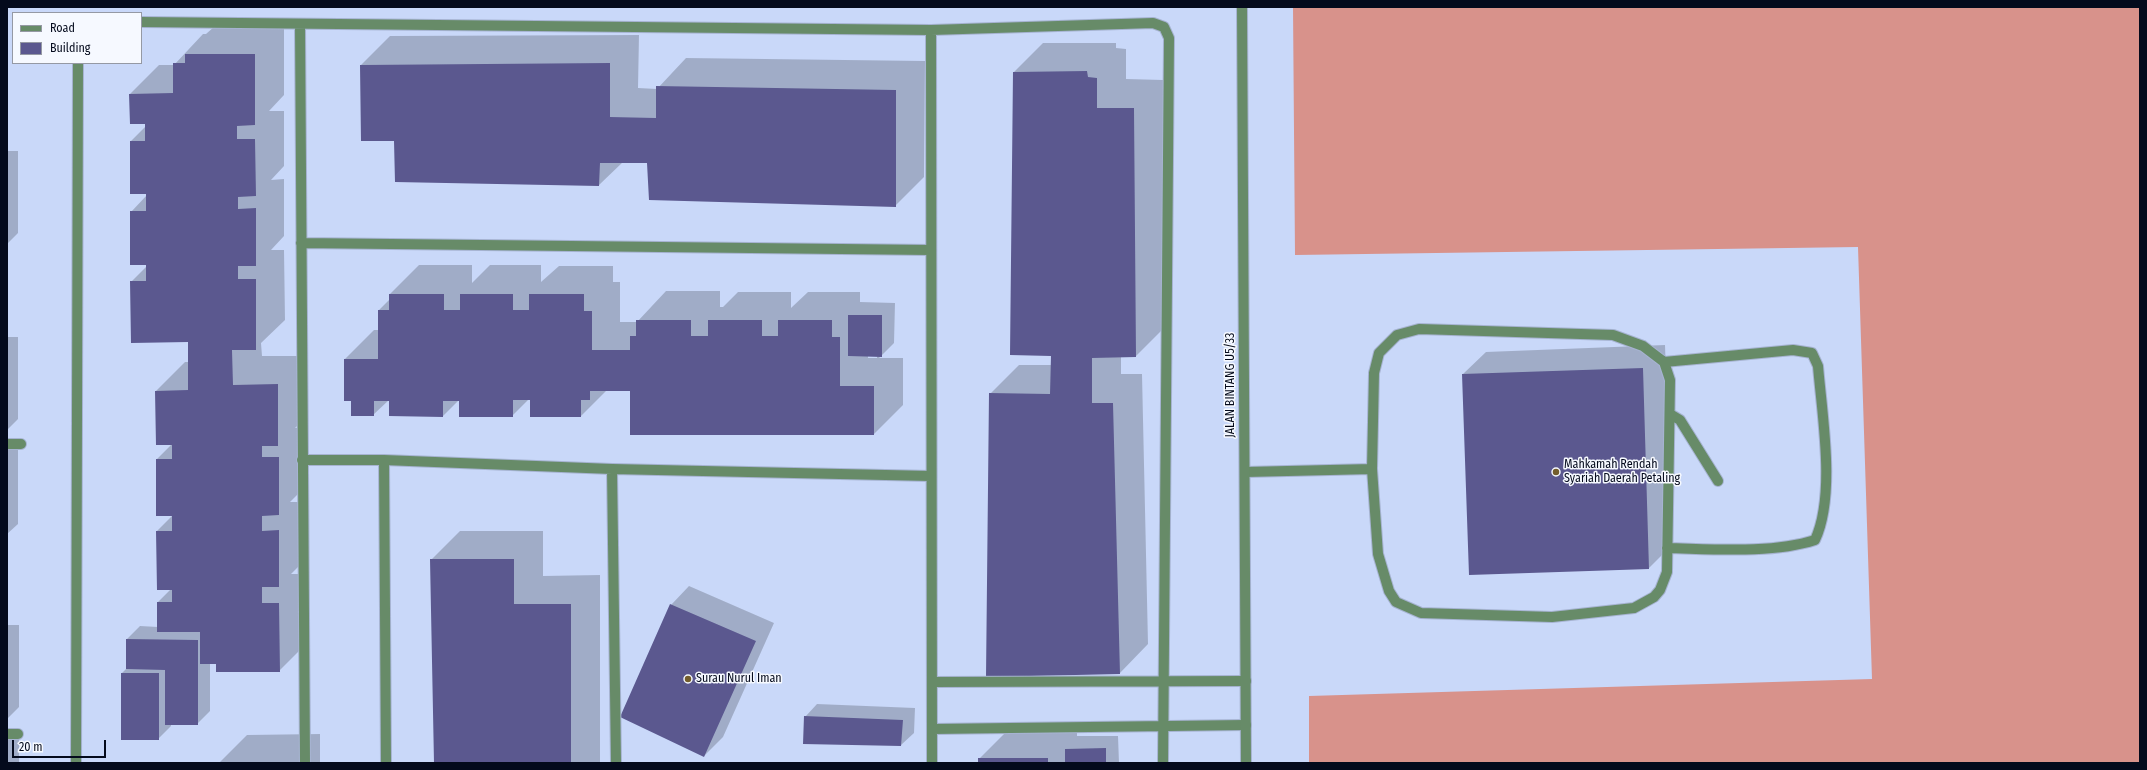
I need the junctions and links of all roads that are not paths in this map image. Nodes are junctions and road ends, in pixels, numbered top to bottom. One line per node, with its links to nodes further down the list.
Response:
1 (1242, 7): 16 (street, JALAN BINTANG U5/33)
2 (142, 22): 3 (street)
3 (300, 24): 4 (street); 6 (street)
4 (931, 30): 7 (street); 22 (street)
5 (78, 64): 28 (street)
6 (301, 243): 7 (street); 12 (street)
7 (931, 250): 17 (street)
8 (1664, 362): 9 (street); 15 (street); 19 (street)
9 (1670, 414): 18 (street); 19 (street)
10 (7, 444): 11 (street)
11 (21, 444)
12 (302, 460): 13 (street); 29 (street)
13 (384, 460): 14 (street); 30 (street)
14 (612, 469): 17 (street); 31 (street)
15 (1372, 469): 16 (street); 19 (street)
16 (1245, 472): 20 (street, JALAN BINTANG U5/33)
17 (931, 476): 21 (street)
18 (1718, 481)
19 (1667, 548)
20 (1246, 681): 22 (street); 23 (street, JALAN BINTANG U5/33)
21 (932, 682): 22 (street); 25 (street)
22 (1163, 682): 24 (street)
23 (1246, 725): 24 (street); 34 (street, JALAN BINTANG U5/33)
24 (1163, 726): 25 (street); 33 (street)
25 (932, 729): 32 (street)
26 (7, 734): 27 (street)
27 (18, 734)
28 (76, 763)
29 (305, 763)
30 (386, 763)
31 (616, 763)
32 (932, 763)
33 (1163, 763)
34 (1246, 763)

